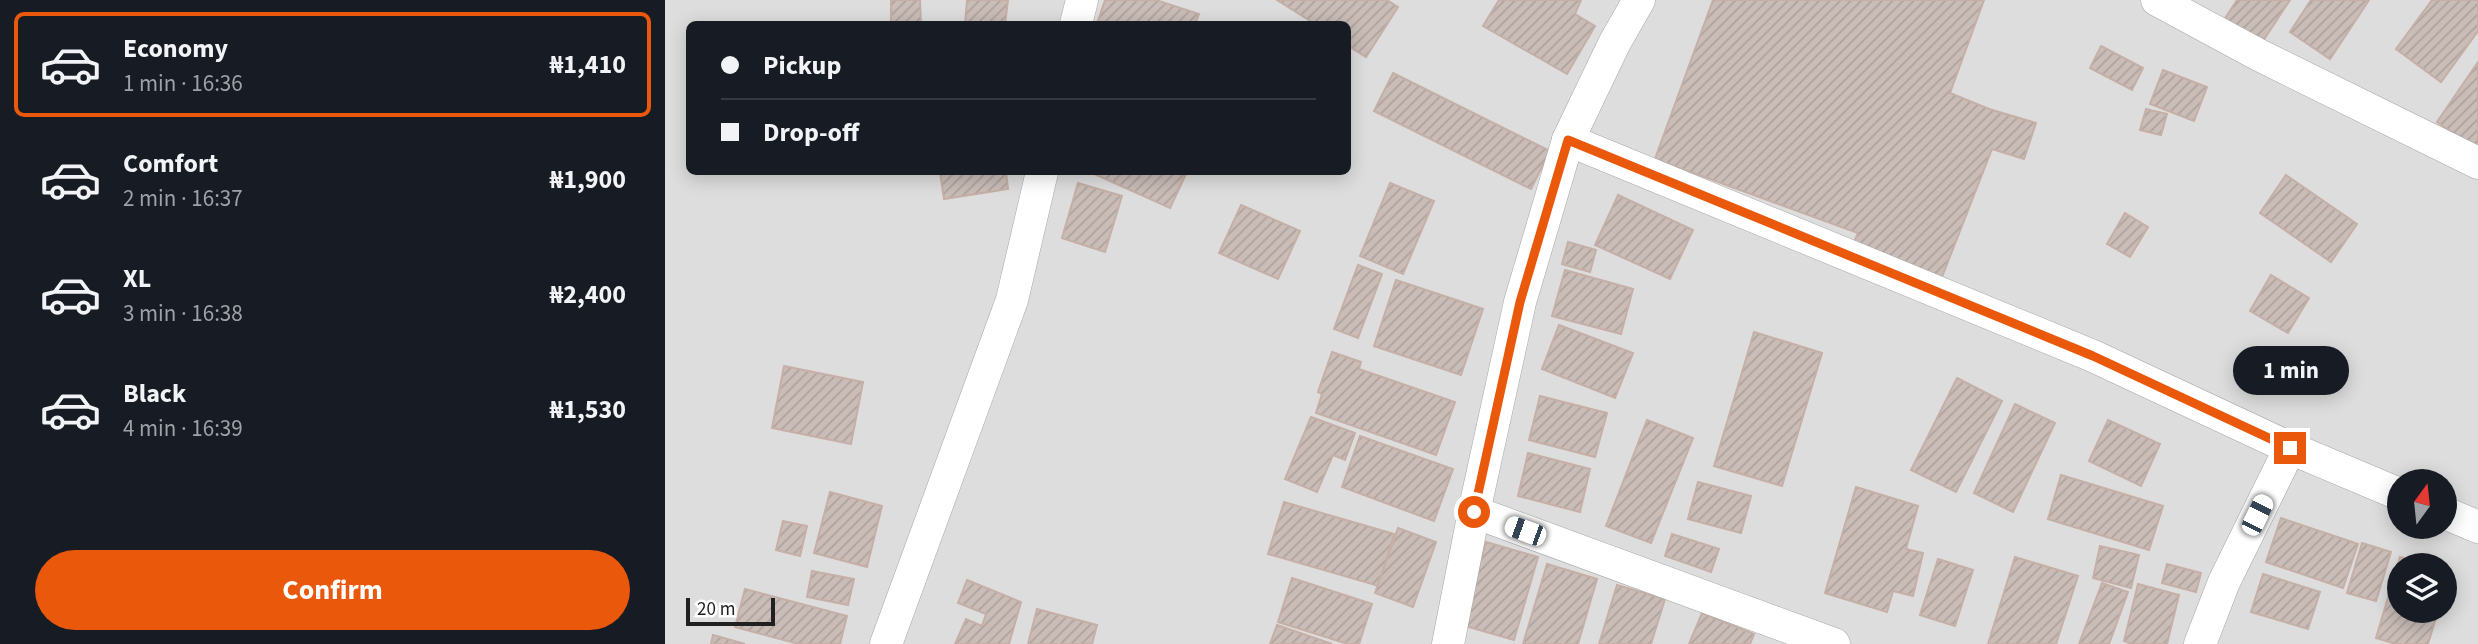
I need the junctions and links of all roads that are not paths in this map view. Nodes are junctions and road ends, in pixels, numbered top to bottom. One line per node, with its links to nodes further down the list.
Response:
1 (1082, 0): 4 (street)
2 (1639, 0): 5 (street)
3 (2157, 0): 6 (street)
4 (1077, 21)
5 (1568, 140): 8 (street); 10 (street)
6 (2478, 163)
7 (1041, 175): 13 (street)
8 (2290, 448): 9 (street); 16 (street)
9 (2387, 489)
10 (1474, 512): 14 (street); 15 (street)
11 (2457, 518): 12 (street)
12 (2478, 527)
13 (886, 644)
14 (1448, 644)
15 (1834, 644)
16 (2200, 644)

